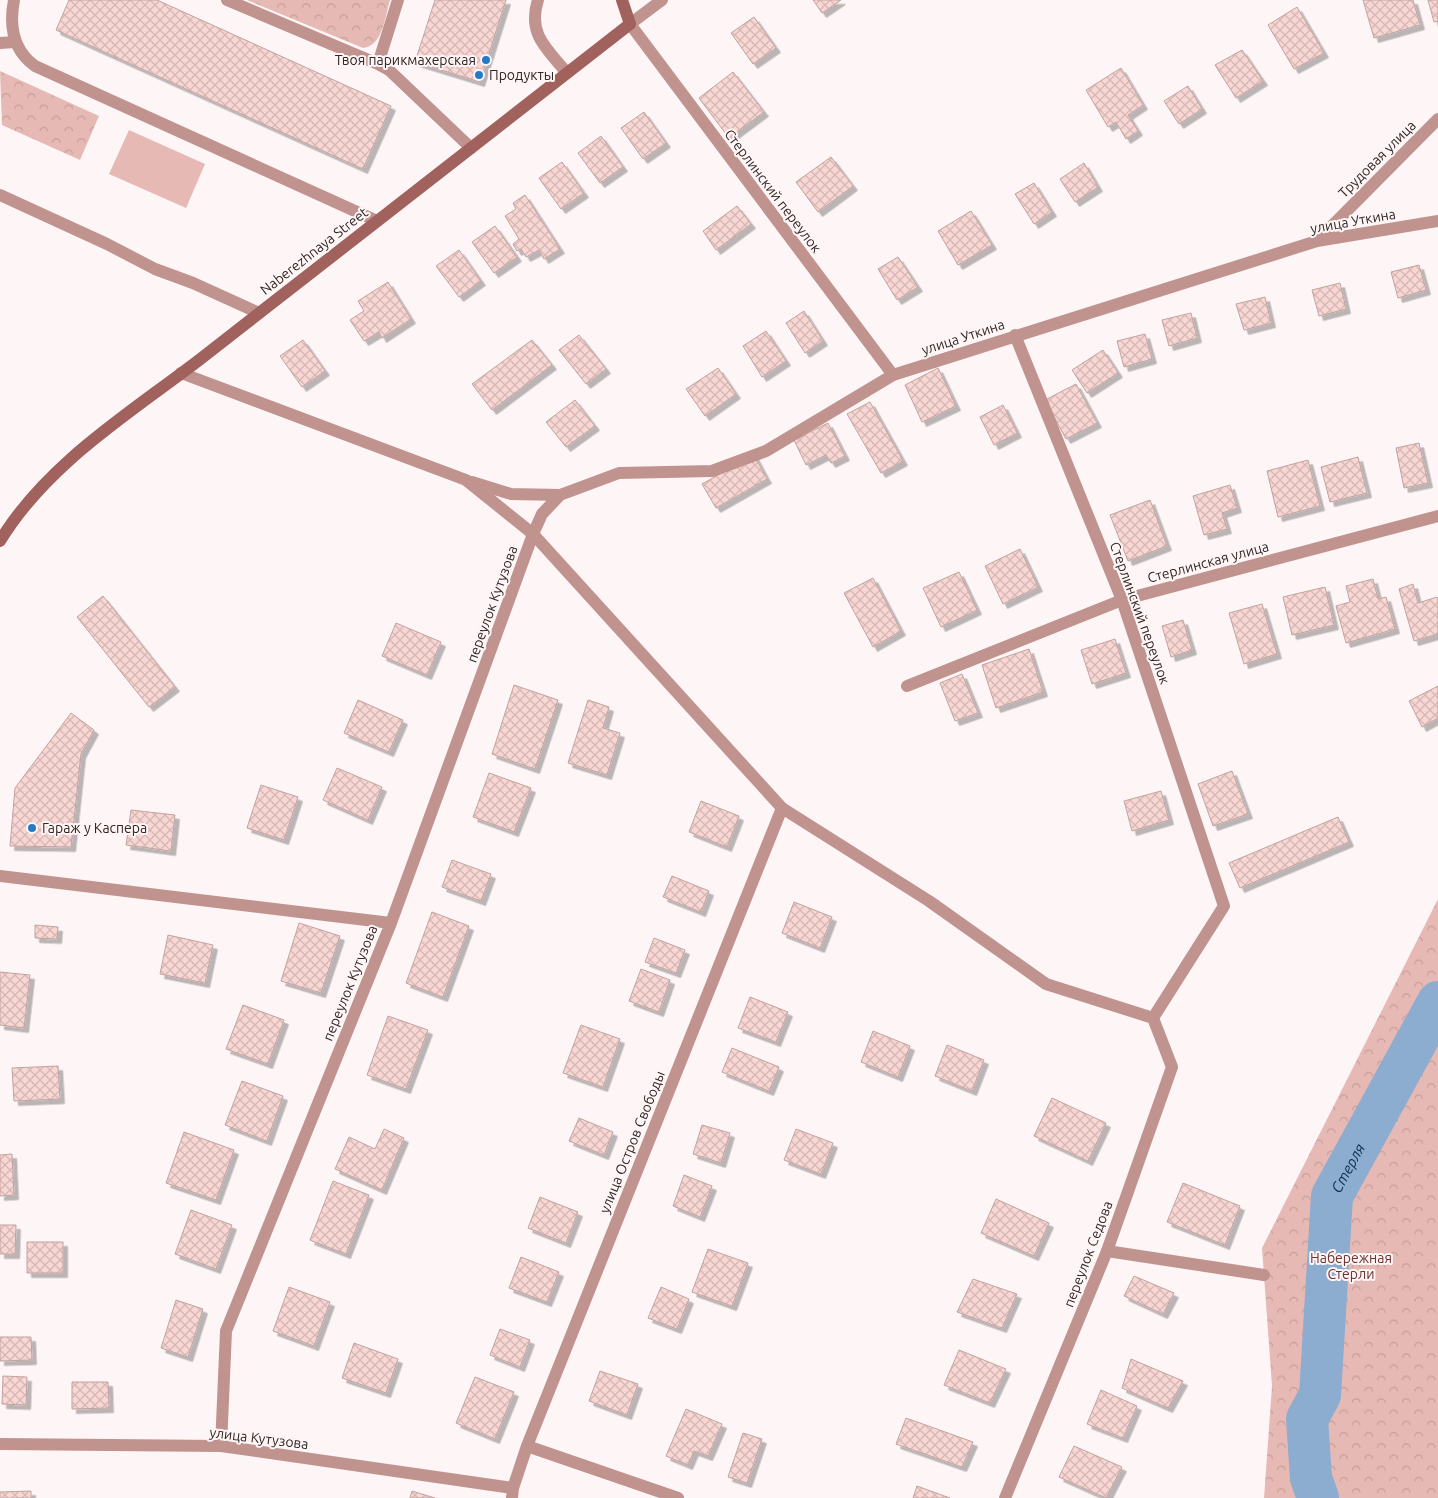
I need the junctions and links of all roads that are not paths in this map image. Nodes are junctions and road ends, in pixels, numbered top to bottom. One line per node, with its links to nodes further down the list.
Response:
1 (14, 0): 8 (street)
2 (227, 0): 10 (street)
3 (398, 0): 10 (street)
4 (538, 0): 11 (street)
5 (622, 0): 7 (street)
6 (662, 0): 7 (street, Naberezhnaya Street)
7 (630, 24): 11 (street, Naberezhnaya Street); 21 (street, Стерлинский переулок)
8 (15, 42): 9 (street); 15 (street)
9 (0, 43)
10 (378, 64): 13 (street)
11 (567, 73): 13 (street, Naberezhnaya Street)
12 (1438, 119): 17 (street, Трудовая улица)
13 (471, 148): 15 (street, Naberezhnaya Street)
14 (0, 195): 18 (street)
15 (377, 220): 18 (street, Naberezhnaya Street)
16 (1438, 221): 17 (street, улица Уткина)
17 (1316, 241): 19 (street, улица Уткина)
18 (259, 313): 20 (street, Naberezhnaya Street)
19 (1016, 336): 21 (street, улица Уткина); 27 (street, Стерлинский переулок)
20 (181, 373): 22 (street); 26 (street, Naberezhnaya Street)
21 (893, 376): 23 (street, улица Уткина)
22 (466, 480): 23 (street); 25 (street)
23 (560, 495): 25 (street, улица Уткина)
24 (1438, 516): 27 (street, Стерлинская улица)
25 (533, 534): 29 (street); 31 (street, переулок Кутузова)
26 (0, 541)
27 (1122, 600): 28 (street, Стерлинская улица); 32 (street, Стерлинский переулок)
28 (908, 686)
29 (782, 808): 32 (street); 37 (street, улица Остров Свободы)
30 (0, 876): 31 (street)
31 (391, 923): 36 (street, переулок Кутузова)
32 (1153, 1018): 33 (street, переулок Седова)
33 (1106, 1251): 34 (street); 40 (street, переулок Седова)
34 (1264, 1275)
35 (0, 1444): 36 (street, улица Кутузова)
36 (221, 1446): 38 (street, улица Кутузова)
37 (527, 1446): 38 (street, улица Остров Свободы); 39 (street)
38 (512, 1493)
39 (678, 1498)
40 (1005, 1498)

